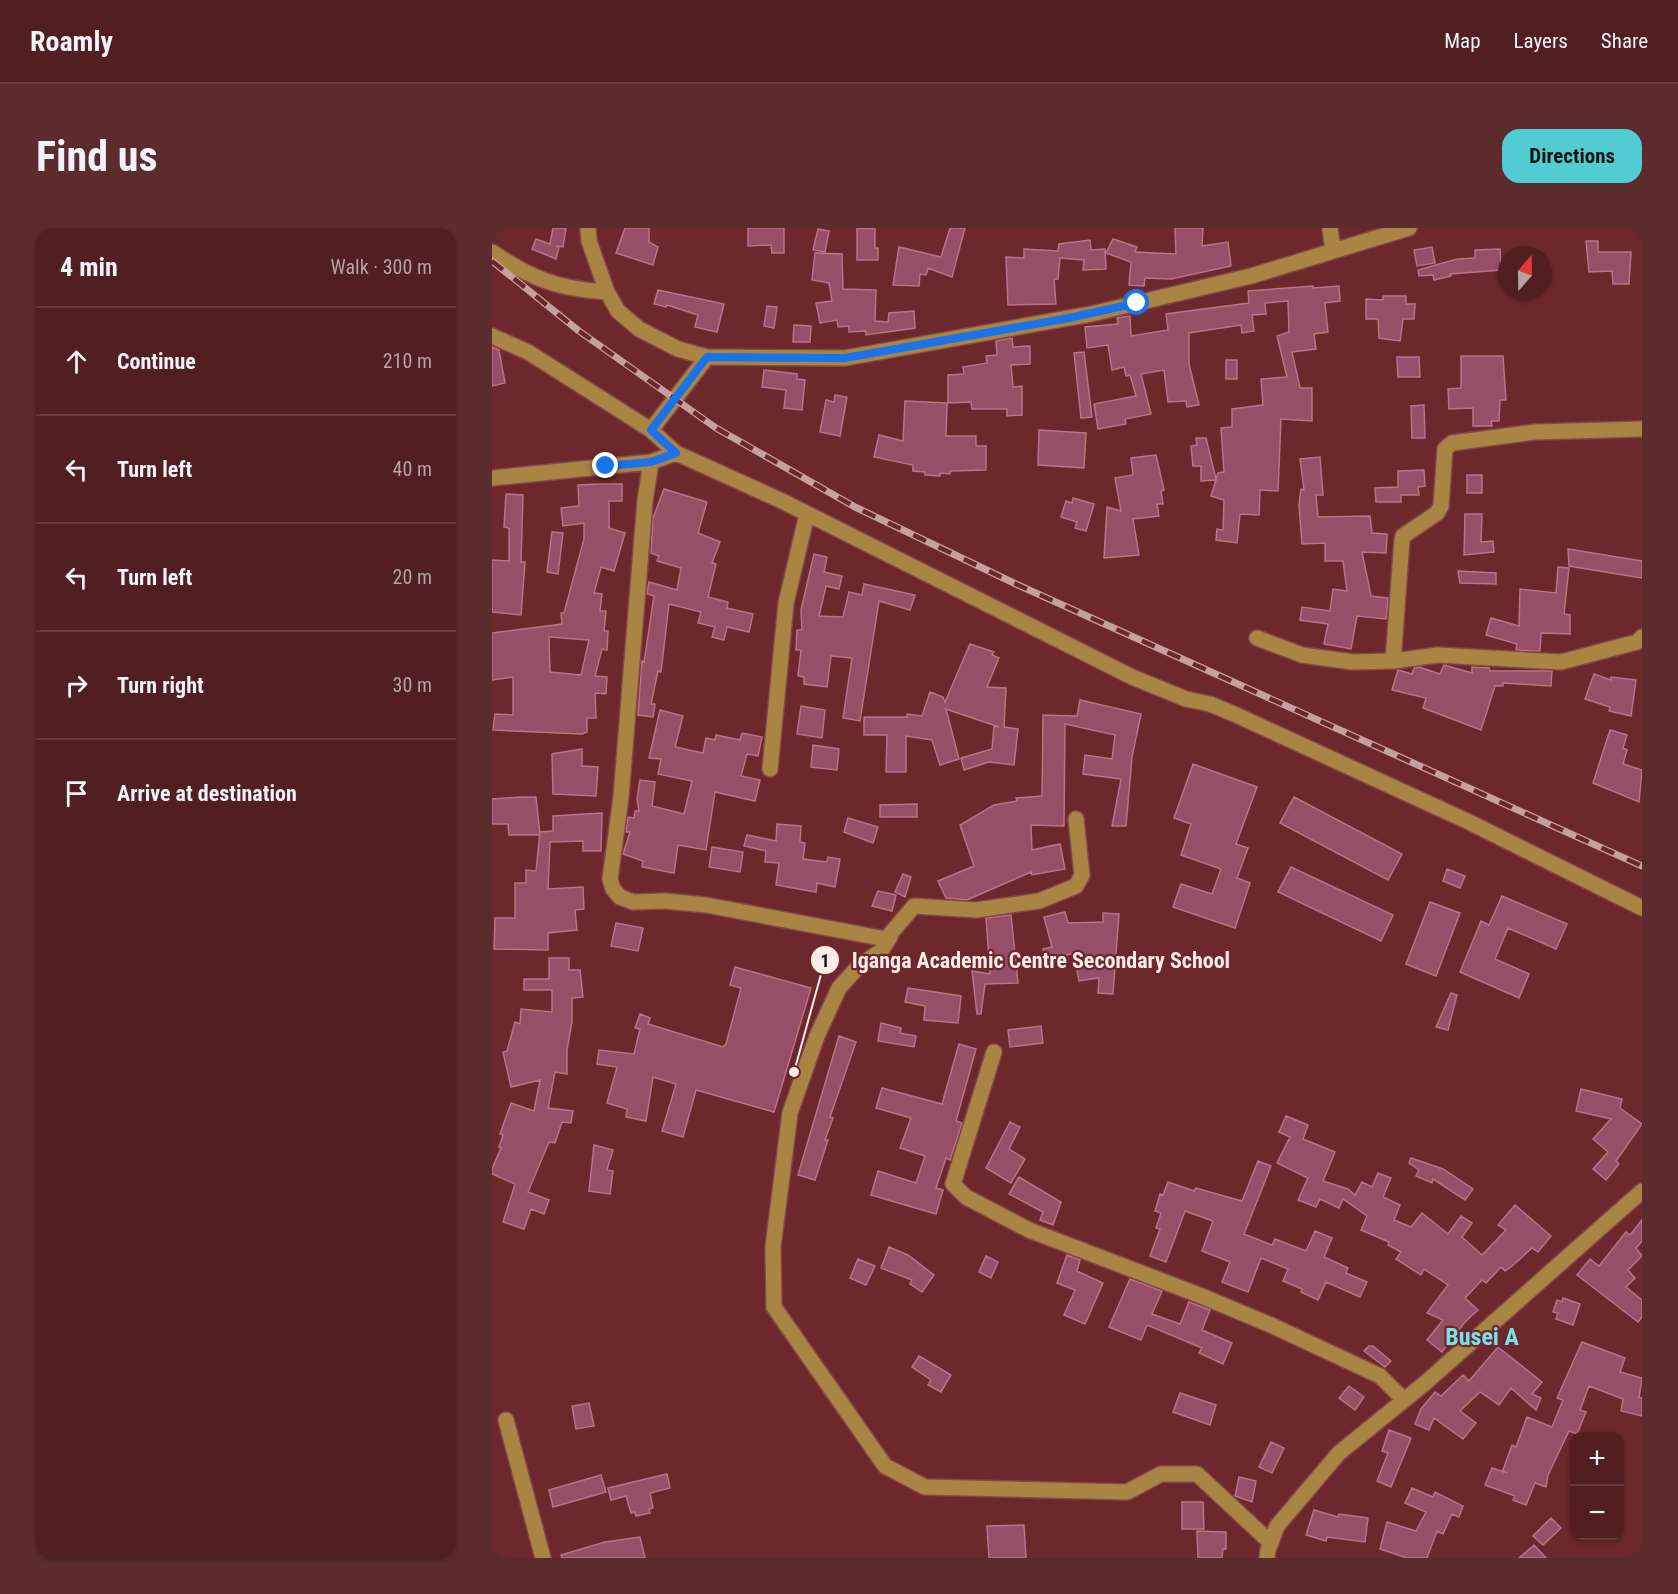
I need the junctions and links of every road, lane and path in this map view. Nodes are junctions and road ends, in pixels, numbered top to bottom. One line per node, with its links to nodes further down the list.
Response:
1 (588, 228): 6 (street)
2 (1330, 228): 4 (street)
3 (1409, 228): 4 (street)
4 (1333, 251): 8 (street)
5 (492, 252): 6 (street)
6 (607, 292): 8 (street)
7 (492, 336): 10 (street)
8 (707, 357): 10 (street)
9 (1642, 429): 17 (street)
10 (651, 430): 11 (street)
11 (676, 453): 12 (street); 14 (street)
12 (651, 462): 13 (street); 21 (street)
13 (492, 478)
14 (807, 514): 18 (street); 20 (street)
15 (1642, 637): 17 (street)
16 (1257, 638): 17 (street)
17 (1393, 661)
18 (770, 769)
19 (1076, 819): 21 (street)
20 (1642, 908)
21 (890, 937): 26 (street)
22 (994, 1052): 24 (street)
23 (1642, 1191): 24 (street)
24 (1404, 1400): 26 (street)
25 (506, 1420): 27 (street)
26 (1269, 1550)
27 (543, 1558)

